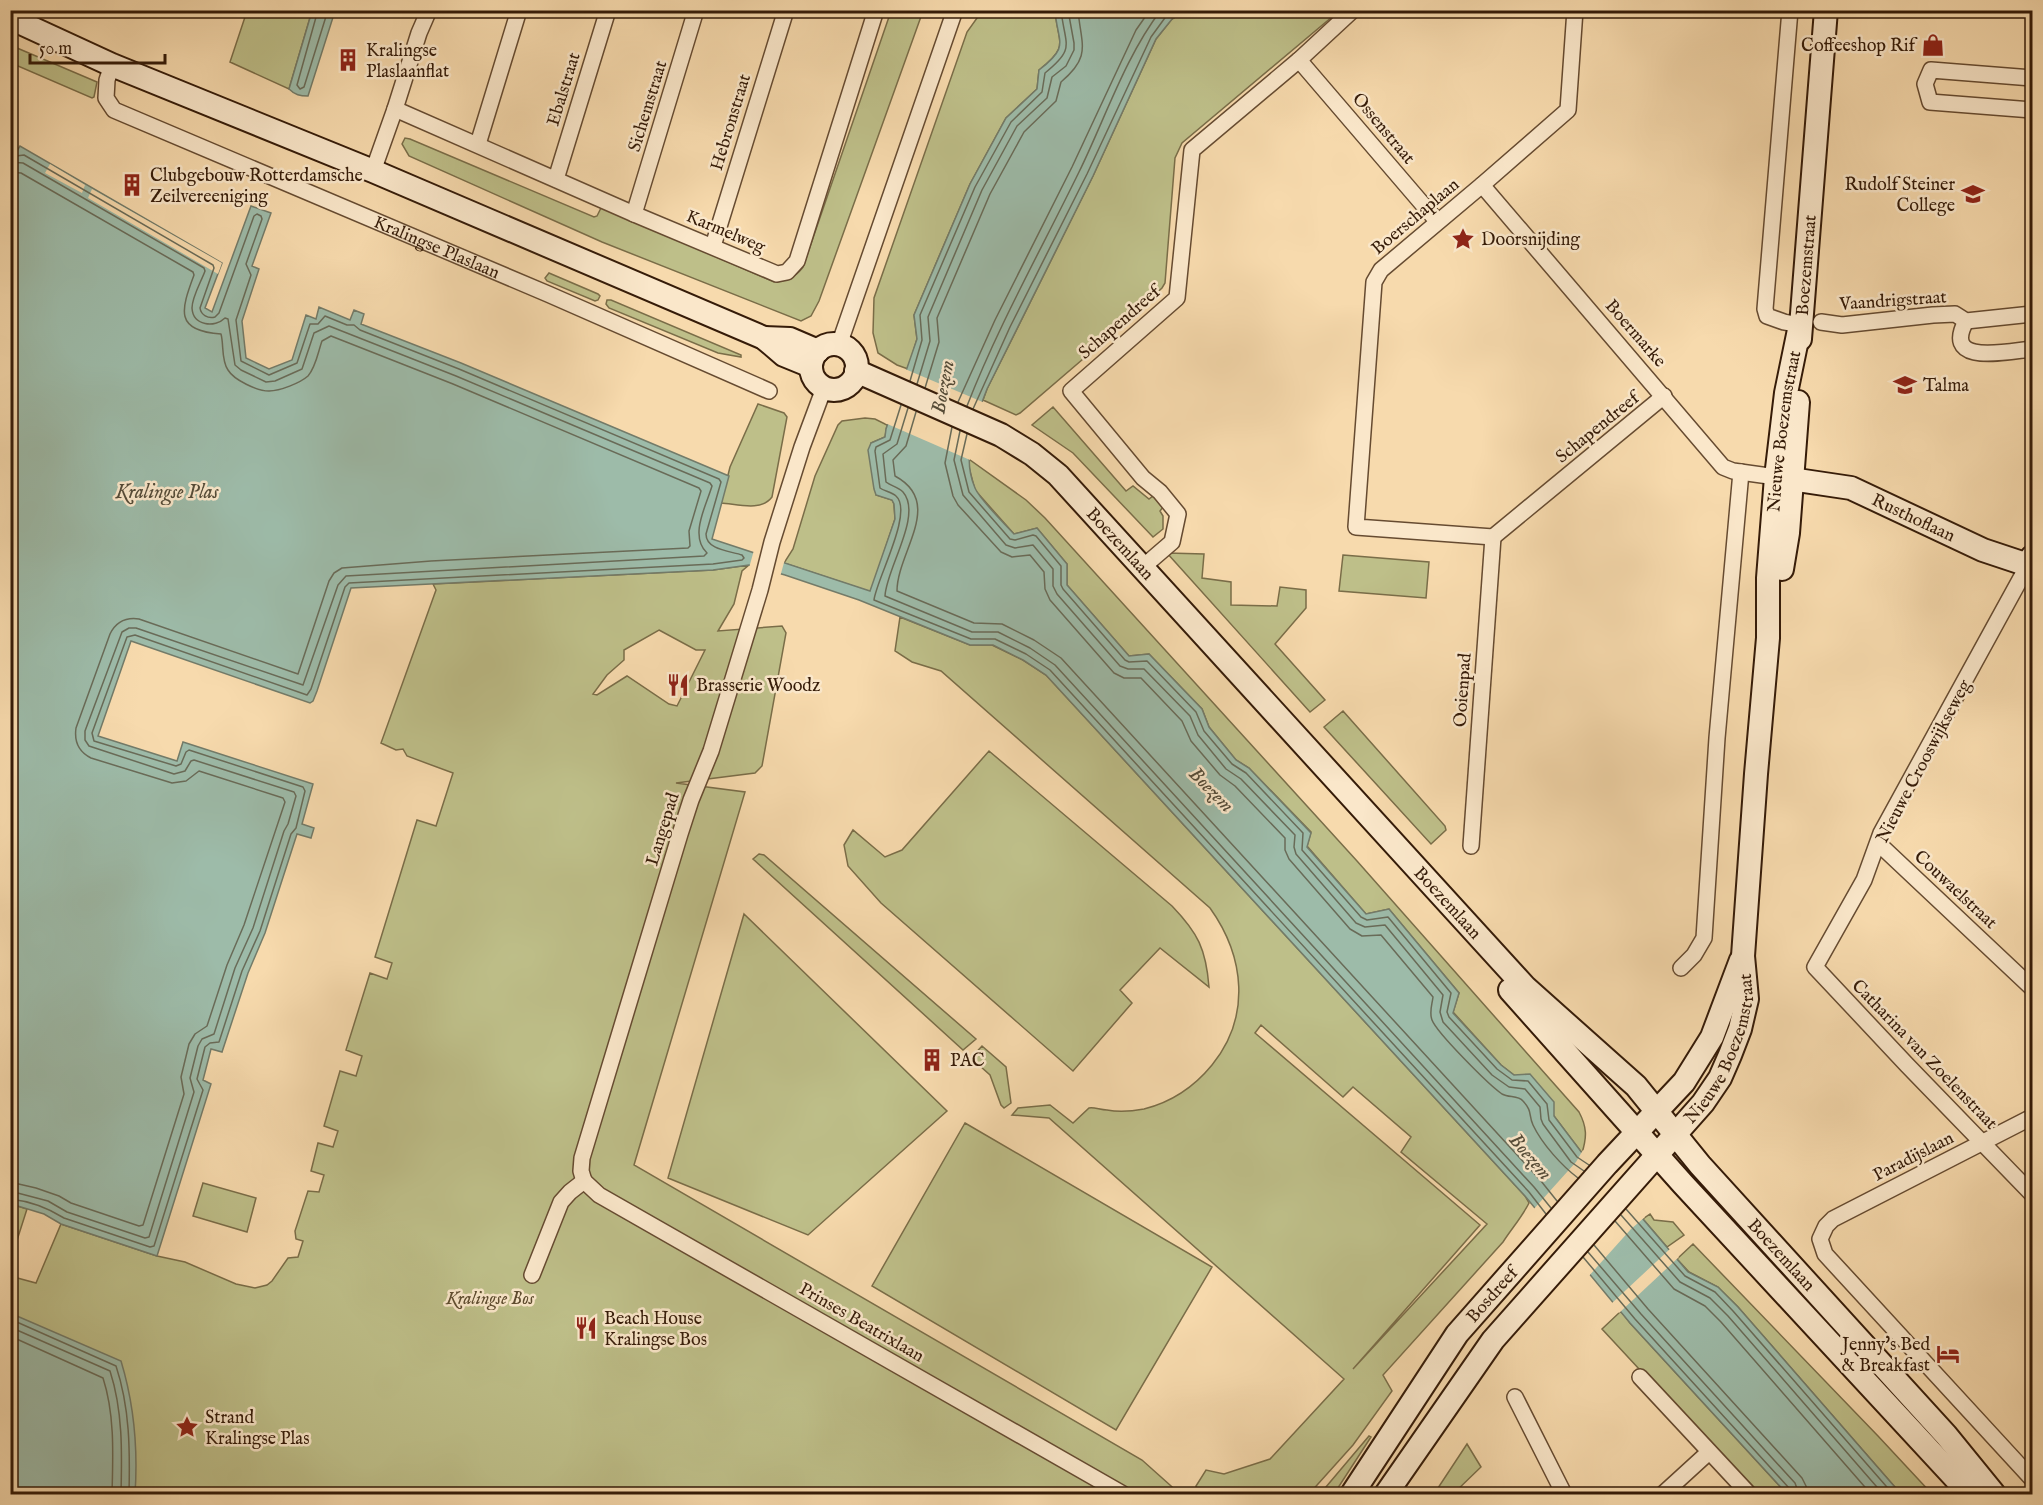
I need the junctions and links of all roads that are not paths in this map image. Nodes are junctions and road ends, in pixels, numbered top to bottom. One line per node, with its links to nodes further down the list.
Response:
1 (429, 10): 16 (street)
2 (519, 10): 18 (street)
3 (608, 10): 20 (street, Ebalstraat)
4 (696, 10): 22 (street, Sichemstraat)
5 (786, 10): 24 (street, Hebronstraat)
6 (876, 10): 24 (street, Karmelweg)
7 (955, 10): 29 (street)
8 (1353, 10): 13 (street, Schapendreef)
9 (1575, 10): 21 (street, Boerschaplaan)
10 (1790, 10): 27 (street, Boezemstraat)
11 (1826, 10): 27 (main road, Boezemstraat)
12 (10, 18): 14 (main road)
13 (1299, 60): 23 (street, Ossenstraat); 39 (street, Schapendreef)
14 (112, 65): 19 (main road); 32 (street, Kralingse Plaslaan)
15 (2032, 78): 17 (street)
16 (395, 109): 18 (street, Karmelweg); 19 (street)
17 (2032, 110)
18 (478, 144): 20 (street, Karmelweg)
19 (376, 164): 29 (main road)
20 (556, 179): 22 (street, Karmelweg)
21 (1482, 185): 23 (street, Boerschaplaan); 33 (street, Boermarke)
22 (634, 214): 24 (street, Karmelweg)
23 (1437, 221): 37 (street, Boerschaplaan)
24 (713, 246)
25 (2032, 314): 26 (street, Vaandrigstraat)
26 (1966, 321): 27 (street, Vaandrigstraat); 28 (street, Vaandrigstraat)
27 (1810, 323): 36 (main road, Nieuwe Boezemstraat)
28 (2032, 349)
29 (823, 354): 30 (main road); 31 (main road)
30 (852, 378): 31 (main road); 34 (main road, Boezemlaan)
31 (824, 388): 52 (street, Langepad)
32 (769, 391)
33 (1664, 396): 35 (street, Boermarke); 37 (street, Schapendreef)
34 (981, 432): 39 (main road, Boezemlaan); 48 (main road, Boezemlaan)
35 (1741, 472): 36 (street, Boermarke); 44 (street, Nieuwe Boezemstraat)
36 (1784, 478): 38 (main road, Rusthoflaan); 42 (main road, Nieuwe Boezemstraat)
37 (1493, 537): 41 (street, Ooienpad)
38 (2031, 564): 40 (street, Nieuwe Crooswijkseweg)
39 (1143, 567): 46 (main road, Boezemlaan)
40 (1879, 844): 43 (street, Nieuwe Crooswijkseweg); 45 (street, Couwaelstraat)
41 (1471, 846)
42 (1743, 956): 46 (main road, Nieuwe Boezemstraat); 49 (main road, Nieuwe Boezemstraat)
43 (1815, 967): 50 (street, Catharina van Zoelenstraat)
44 (1681, 968)
45 (2032, 988)
46 (1657, 1112): 48 (main road, Bosdreef); 49 (main road, Boezemlaan)
47 (2032, 1117): 50 (street, Paradijslaan)
48 (1637, 1132): 51 (main road, Boezemlaan); 61 (main road, Bosdreef)
49 (1676, 1135): 51 (main road, Bosdreef); 67 (main road, Boezemlaan)
50 (1982, 1143): 53 (street, Catharina van Zoelenstraat); 54 (street, Paradijslaan)
51 (1658, 1155): 62 (main road, Bosdreef); 66 (main road, Boezemlaan)
52 (584, 1181): 55 (street); 60 (street, Prinses Beatrixlaan)
53 (2032, 1194)
54 (1820, 1239): 59 (street, Boezemlaan)
55 (532, 1275)
56 (1640, 1377): 58 (street)
57 (1515, 1397): 63 (street)
58 (1709, 1452): 64 (street); 65 (street)
59 (2032, 1479)
60 (1123, 1494)
61 (1352, 1494)
62 (1386, 1494)
63 (1564, 1494)
64 (1663, 1494)
65 (1749, 1494)
66 (1970, 1494)
67 (1994, 1494)

